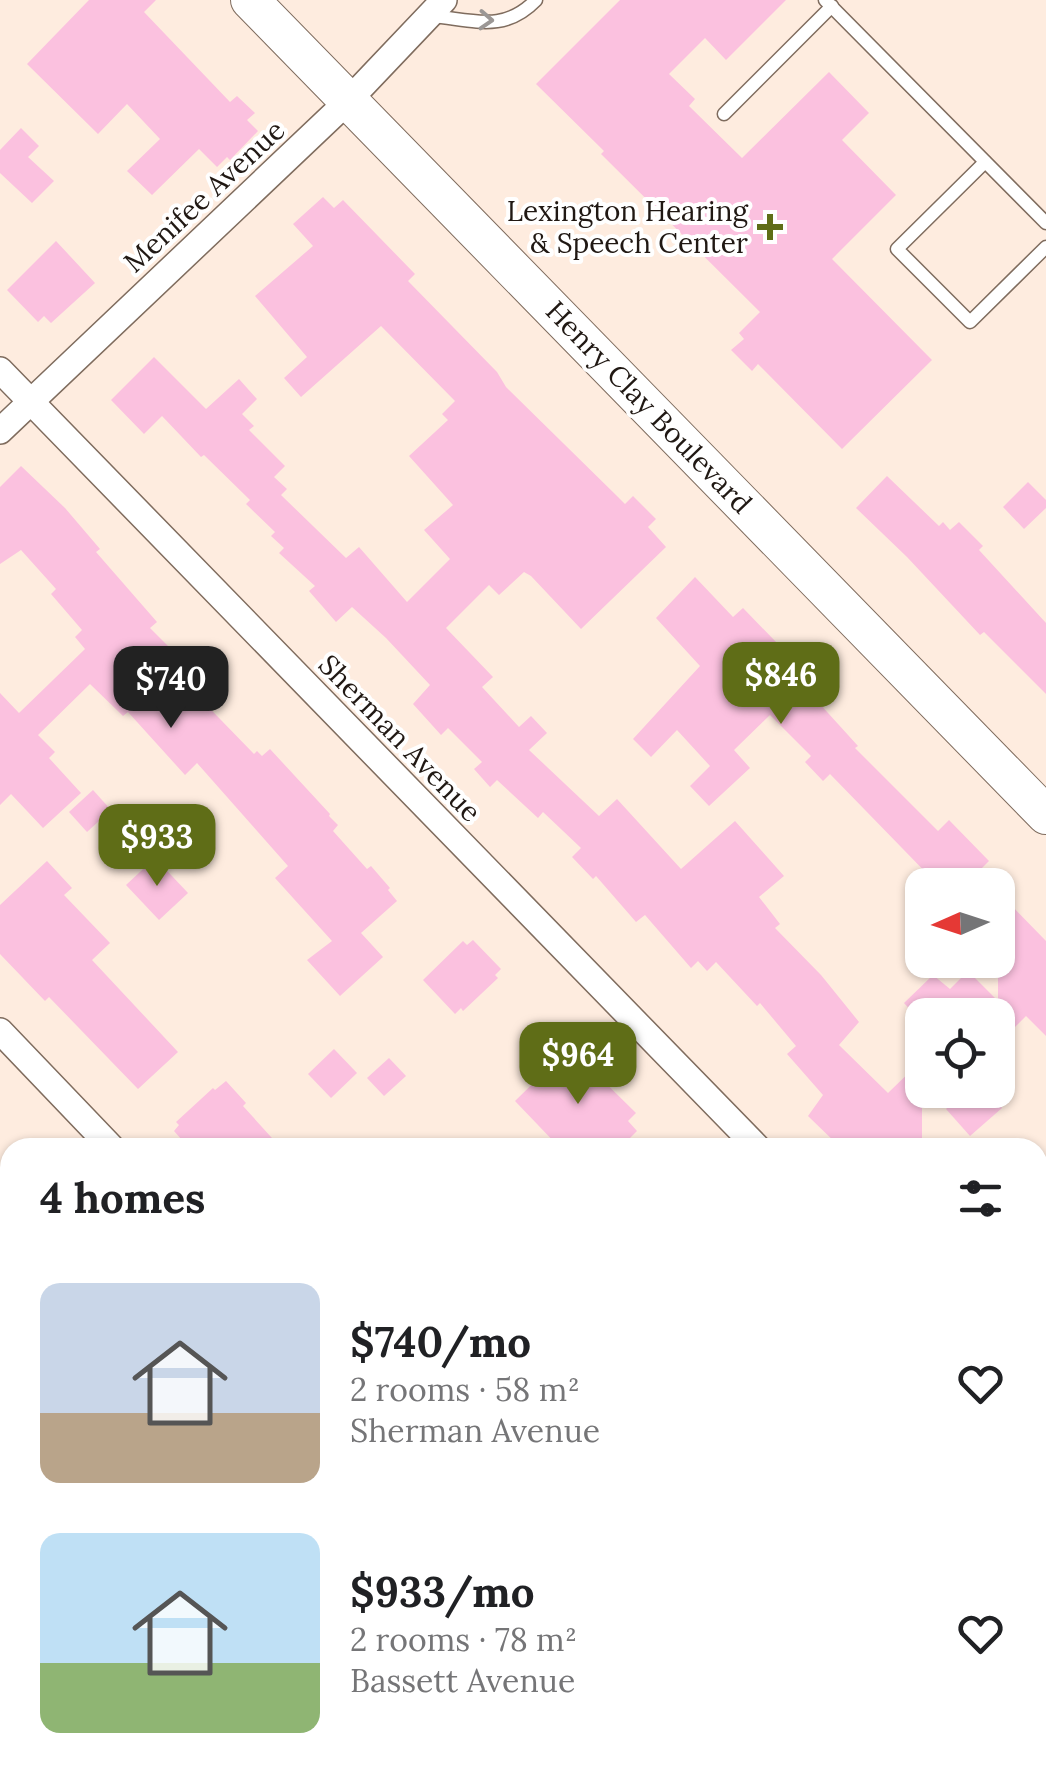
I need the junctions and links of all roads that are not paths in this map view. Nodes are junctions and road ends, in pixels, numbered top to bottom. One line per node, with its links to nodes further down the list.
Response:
1 (250, 0): 5 (street, Henry Clay Boulevard)
2 (536, 0): 4 (lane, one-way to 2)
3 (828, 3): 6 (lane); 7 (lane)
4 (437, 8): 5 (street, Menifee Avenue)
5 (349, 100): 11 (street, Menifee Avenue); 13 (street, Henry Clay Boulevard)
6 (724, 114)
7 (985, 162): 8 (lane); 9 (lane)
8 (1046, 223)
9 (1046, 246)
10 (0, 370): 11 (street, Sherman Avenue)
11 (31, 402): 12 (street, Menifee Avenue); 16 (street, Sherman Avenue)
12 (0, 430)
13 (1046, 814)
14 (0, 1030): 15 (street)
15 (103, 1138)
16 (748, 1138)

